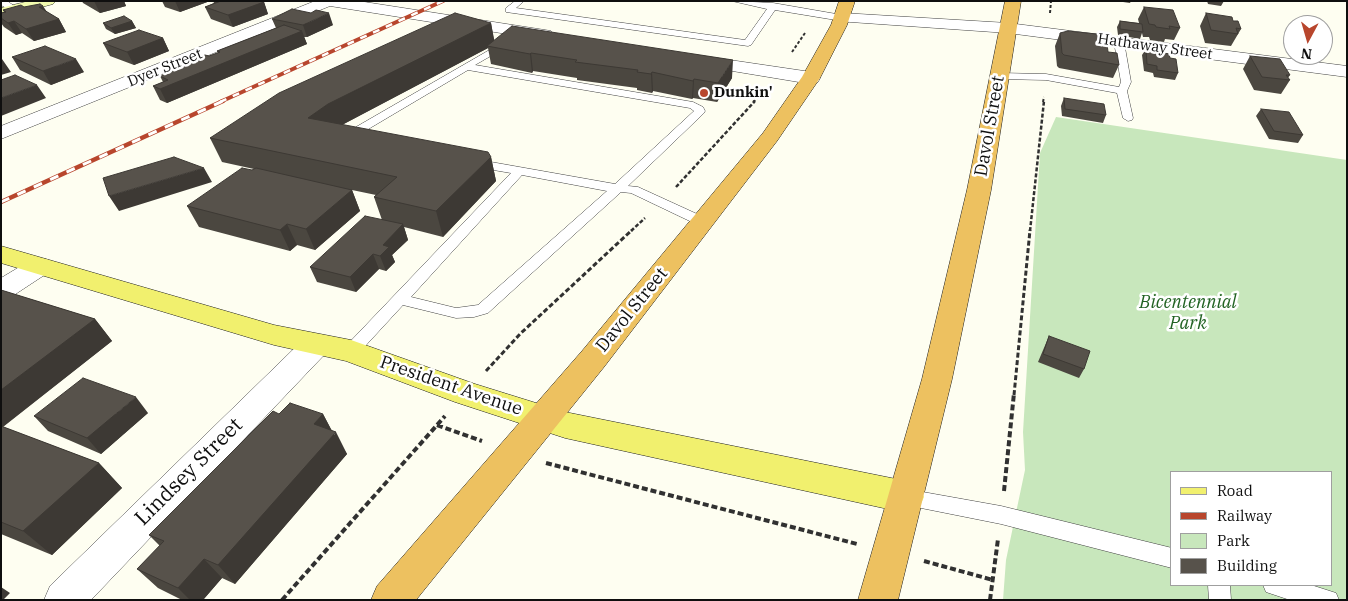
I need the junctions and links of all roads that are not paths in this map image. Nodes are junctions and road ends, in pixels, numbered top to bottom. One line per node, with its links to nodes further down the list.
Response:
1 (48, 1): 9 (main road)
2 (328, 1): 11 (street); 21 (street, Dyer Street)
3 (520, 1): 7 (lane)
4 (736, 1): 7 (lane)
5 (1013, 1): 10 (highway, Davol Street)
6 (1, 2): 9 (lane)
7 (773, 6): 8 (lane)
8 (845, 10): 10 (street, Hathaway Street); 18 (highway, Davol Street)
9 (8, 11)
10 (1008, 28): 13 (street, Hathaway Street); 17 (highway, Davol Street)
11 (520, 31): 12 (street); 15 (lane)
12 (559, 37)
13 (1119, 42): 16 (street, Hathaway Street); 19 (lane)
14 (682, 57): 18 (street)
15 (467, 67): 22 (lane); 25 (lane)
16 (1347, 72)
17 (999, 76): 19 (lane); 34 (highway, Davol Street)
18 (811, 78): 26 (highway, Davol Street)
19 (1122, 91): 20 (lane)
20 (1128, 118)
21 (1, 132)
22 (371, 143)
23 (458, 160): 24 (lane)
24 (519, 172): 25 (lane); 30 (lane)
25 (618, 188): 26 (lane); 30 (lane)
26 (703, 222): 33 (highway, Davol Street)
27 (1, 254): 28 (main road, President Avenue)
28 (40, 266): 29 (street); 31 (main road, President Avenue)
29 (1, 291)
30 (399, 299): 32 (lane)
31 (316, 345): 32 (main road, President Avenue); 38 (street, Lindsey Street)
32 (351, 351): 33 (main road, President Avenue)
33 (542, 417): 34 (main road, President Avenue); 39 (highway, Davol Street)
34 (906, 497): 35 (lane); 40 (highway, Davol Street)
35 (1170, 557)
36 (1219, 586): 41 (lane)
37 (1278, 586): 42 (lane)
38 (64, 600)
39 (391, 600)
40 (878, 600)
41 (1220, 600)
42 (1328, 600)

